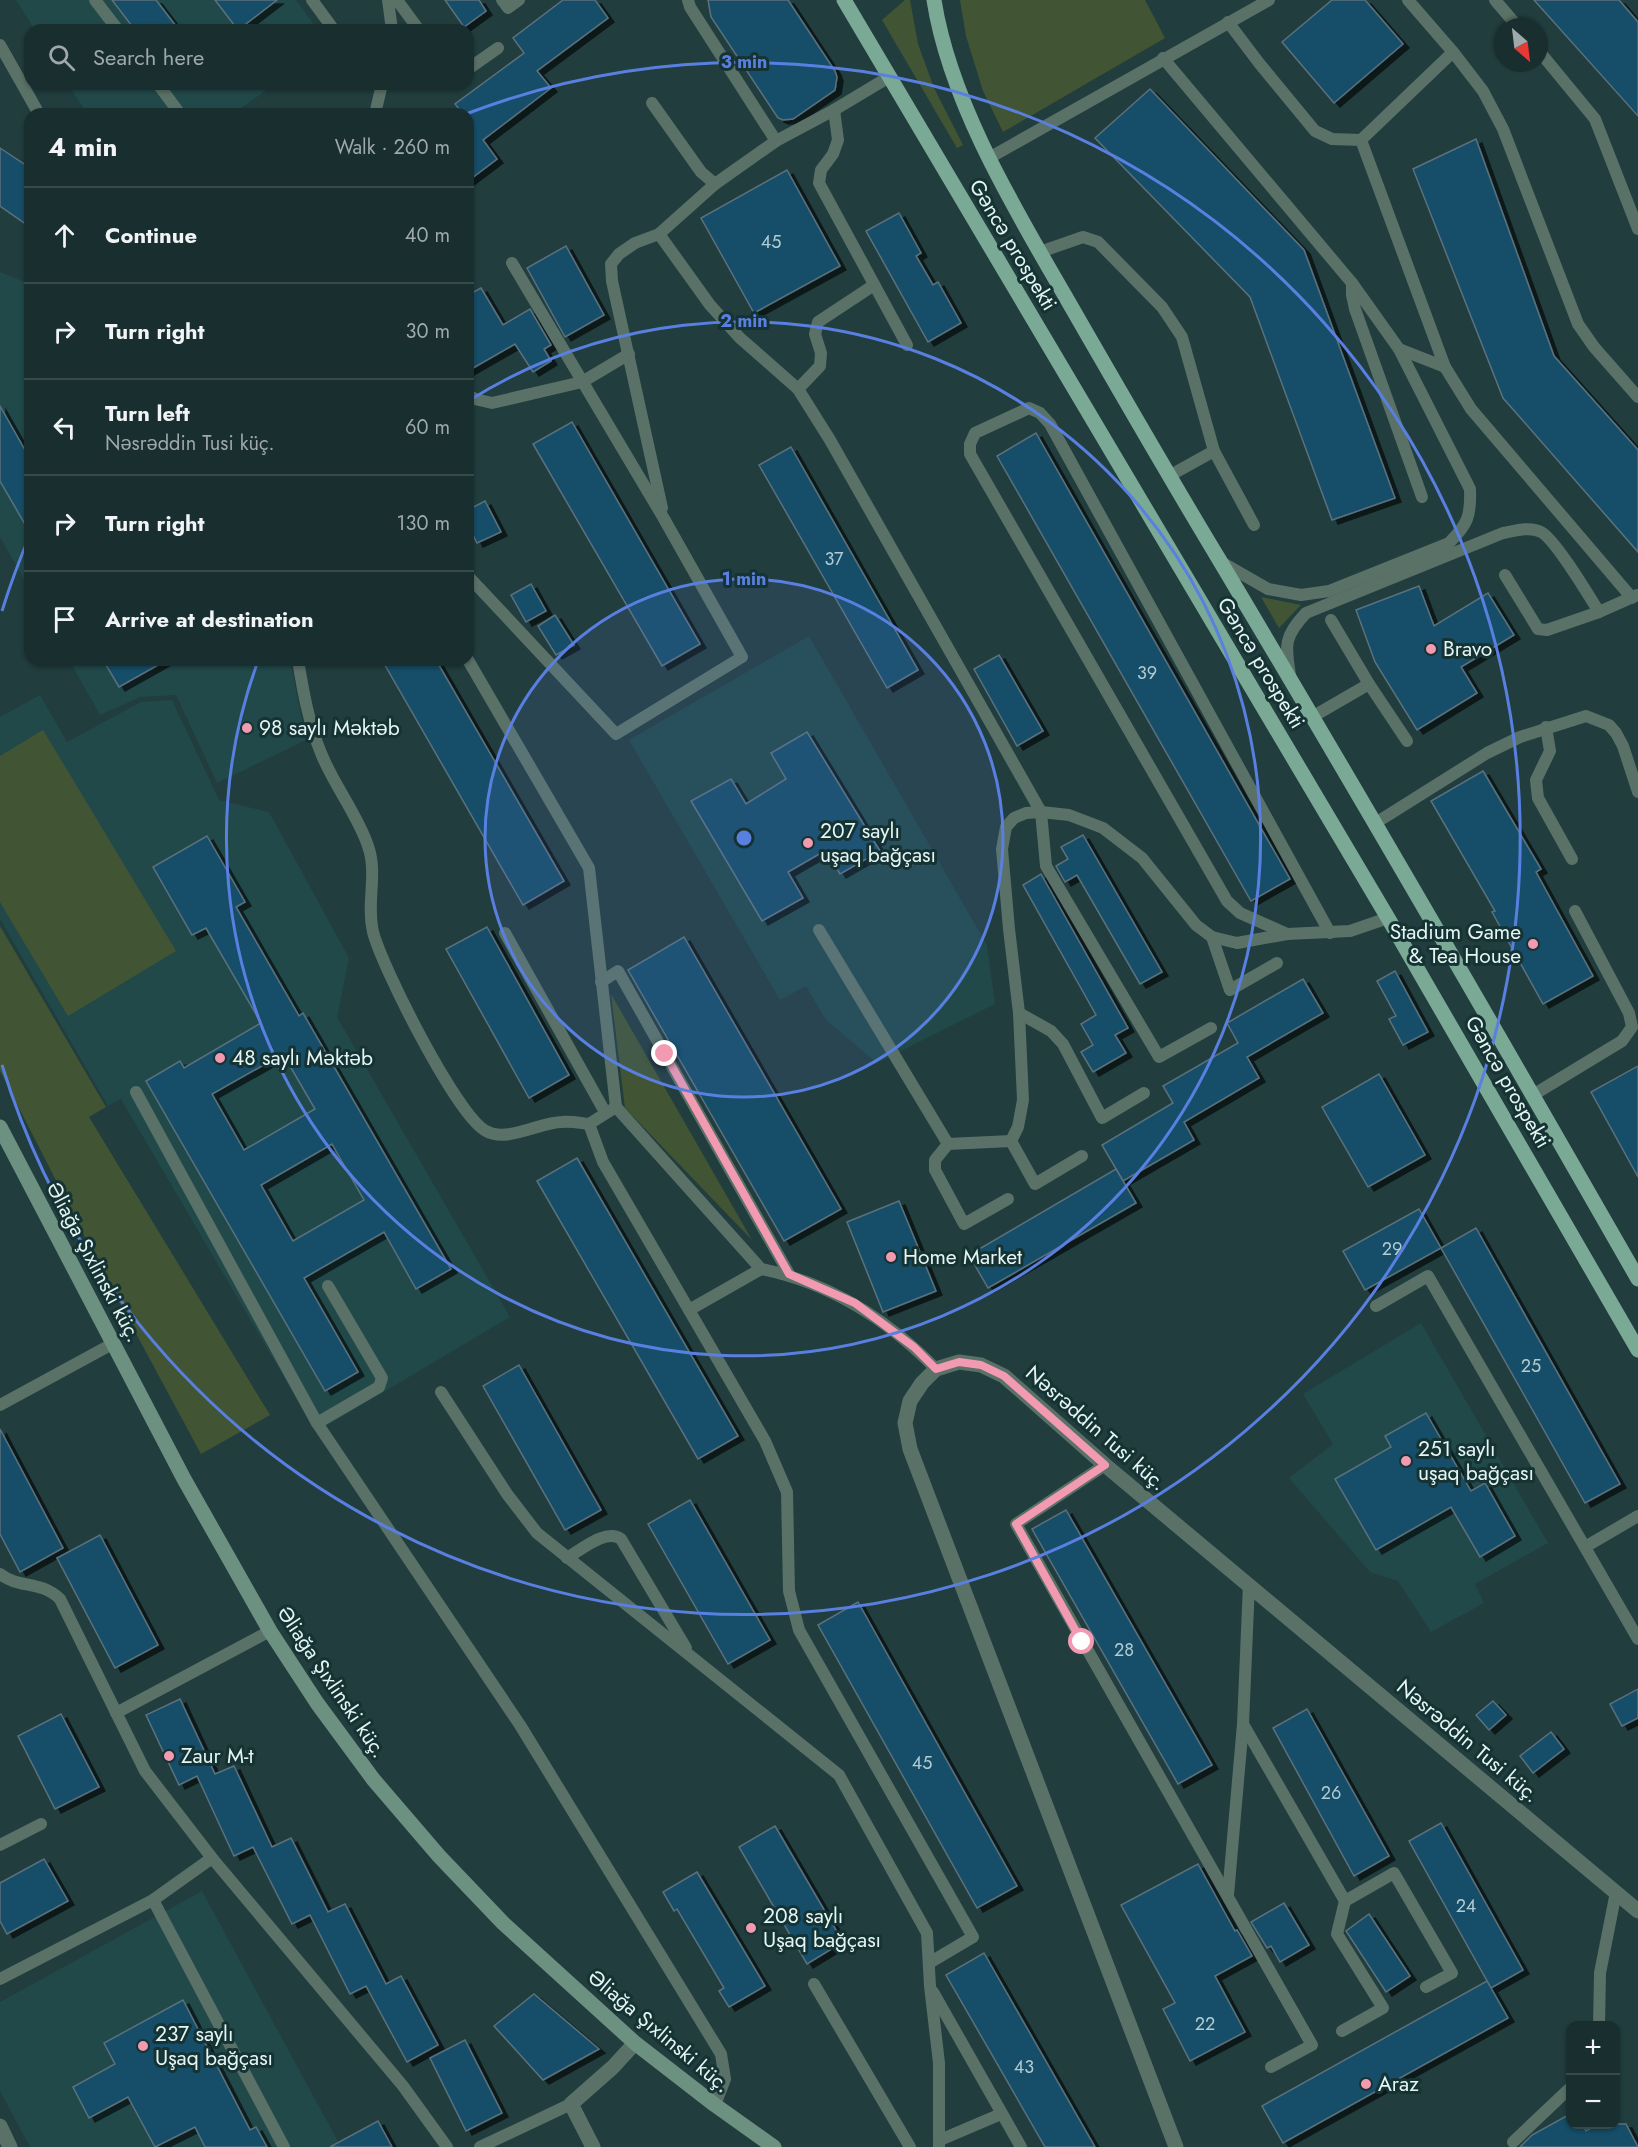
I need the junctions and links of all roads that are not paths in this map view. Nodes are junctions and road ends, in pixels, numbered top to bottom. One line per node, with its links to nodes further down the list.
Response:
1 (95, 0): 15 (lane)
2 (312, 0): 16 (lane)
3 (388, 0): 17 (lane)
4 (397, 0): 18 (lane)
5 (502, 0): 6 (lane)
6 (519, 0)
7 (688, 0): 36 (lane)
8 (844, 0): 25 (main road, Gəncə prospekti)
9 (934, 0): 37 (main road, Gəncə prospekti)
10 (1269, 0): 14 (lane)
11 (1408, 0): 21 (lane)
12 (1495, 0): 13 (lane)
13 (1510, 18)
14 (1228, 22): 22 (lane); 35 (lane)
15 (113, 24)
16 (330, 24)
17 (391, 24)
18 (415, 24)
19 (0, 45): 26 (lane)
20 (498, 48): 24 (lane)
21 (1453, 52): 35 (lane); 51 (lane)
22 (1163, 58): 37 (lane); 43 (lane)
23 (1548, 62): 39 (lane)
24 (474, 65)
25 (889, 77): 34 (lane); 76 (main road, Gəncə prospekti)
26 (24, 87)
27 (25, 90): 31 (lane)
28 (162, 90): 32 (lane)
29 (381, 90): 33 (lane)
30 (652, 103): 38 (lane)
31 (36, 108)
32 (176, 108)
33 (376, 108)
34 (834, 110): 36 (lane); 44 (lane)
35 (1361, 140): 48 (lane)
36 (777, 141): 38 (lane)
37 (989, 158): 41 (main road, Gəncə prospekti)
38 (715, 184): 40 (lane)
39 (1638, 229)
40 (659, 234): 47 (lane); 50 (lane)
41 (1040, 252): 53 (lane); 54 (main road, Gəncə prospekti)
42 (512, 263): 49 (lane)
43 (1352, 283): 46 (lane); 55 (lane)
44 (874, 285): 45 (lane); 50 (lane)
45 (907, 345)
46 (1399, 349): 48 (lane); 58 (lane)
47 (629, 354): 49 (lane); 56 (lane)
48 (1445, 367): 61 (lane)
49 (582, 382): 52 (lane); 56 (lane)
50 (798, 389): 72 (lane)
51 (1638, 397)
52 (474, 398)
53 (1214, 451): 54 (lane); 57 (lane)
54 (1169, 476): 58 (main road, Gəncə prospekti)
55 (1422, 497)
56 (663, 517): 60 (lane)
57 (1254, 525)
58 (1221, 562): 66 (main road, Gəncə prospekti)
59 (1505, 575): 62 (lane)
60 (474, 582)
61 (1635, 596): 62 (lane)
62 (1599, 612): 66 (lane)
63 (1331, 620): 67 (lane)
64 (299, 666): 90 (lane)
65 (471, 666): 83 (lane)
66 (1292, 682): 68 (main road, Gəncə prospekti)
67 (1369, 684): 68 (lane); 70 (lane)
68 (1312, 717): 73 (main road, Gəncə prospekti)
69 (1546, 727): 71 (lane); 73 (lane); 74 (lane)
70 (1407, 741)
71 (1638, 792)
72 (1041, 812): 81 (lane); 84 (lane); 85 (lane)
73 (1374, 824): 88 (main road, Gəncə prospekti)
74 (1572, 859)
75 (1575, 911): 88 (lane)
76 (1388, 918): 79 (lane); 103 (main road, Gəncə prospekti)
77 (819, 930): 93 (lane)
78 (505, 933): 89 (lane)
79 (1330, 933): 80 (lane); 80 (lane)
80 (1287, 934): 81 (lane)
81 (1212, 937): 82 (lane)
82 (1277, 963)
83 (601, 982): 89 (lane); 97 (lane)
84 (1019, 1013): 87 (lane); 92 (lane)
85 (1211, 1028)
86 (136, 1092): 107 (lane)
87 (1144, 1093)
88 (1533, 1095): 98 (main road, Gəncə prospekti)
89 (610, 1110): 90 (lane); 96 (lane)
90 (589, 1124): 101 (lane)
91 (0, 1127): 102 (main road, Əliağa Şıxlinski küç.)
92 (1011, 1141): 93 (lane); 94 (lane)
93 (948, 1143): 95 (lane)
94 (1082, 1156)
95 (1008, 1199)
96 (761, 1269): 97 (lane); 101 (lane)
97 (789, 1274): 104 (lane)
98 (1638, 1279)
99 (328, 1286): 107 (lane)
100 (1376, 1306): 110 (lane)
101 (689, 1310): 127 (lane)
102 (114, 1343): 106 (lane); 114 (main road, Əliağa Şıxlinski küç.)
103 (1638, 1350)
104 (936, 1369): 108 (street, Nəsrəddin Tusi küç.); 151 (street)
105 (441, 1392): 111 (lane)
106 (0, 1405)
107 (317, 1423): 138 (lane)
108 (1105, 1465): 113 (street, Nəsrəddin Tusi küç.); 123 (lane)
109 (1638, 1516): 110 (lane)
110 (1585, 1547): 115 (lane)
111 (567, 1558): 116 (lane); 116 (lane)
112 (0, 1574): 117 (lane)
113 (1249, 1584): 118 (lane); 122 (street, Nəsrəddin Tusi küç.)
114 (270, 1631): 117 (lane); 134 (main road, Əliağa Şıxlinski küç.)
115 (1638, 1639)
116 (692, 1657): 127 (lane)
117 (116, 1713): 121 (lane)
118 (1243, 1724): 123 (lane); 125 (lane)
119 (41, 1824): 120 (lane)
120 (0, 1845)
121 (212, 1858): 124 (lane); 145 (lane)
122 (1616, 1892): 126 (street, Nəsrəddin Tusi küç.); 132 (lane)
123 (1228, 1895): 135 (lane)
124 (153, 1900): 128 (lane); 144 (lane)
125 (1345, 1901): 131 (lane); 133 (lane)
126 (1638, 1911)
127 (929, 1963): 130 (lane)
128 (0, 1979)
129 (814, 1984): 149 (lane)
130 (930, 1986): 139 (lane); 143 (lane)
131 (1426, 1987)
132 (1599, 2021)
133 (1342, 2031)
134 (635, 2043): 137 (street); 138 (main road, Əliağa Şıxlinski küç.)
135 (1271, 2067)
136 (1566, 2092): 141 (lane)
137 (571, 2104): 146 (lane); 147 (street)
138 (714, 2105): 148 (main road, Əliağa Şıxlinski küç.)
139 (1001, 2114): 143 (lane); 150 (lane)
140 (0, 2126): 142 (street)
141 (1513, 2142)
142 (6, 2144)
143 (940, 2144)
144 (284, 2147)
145 (447, 2147)
146 (480, 2147)
147 (593, 2147)
148 (774, 2147)
149 (910, 2147)
150 (1021, 2147)
151 (1176, 2147)

